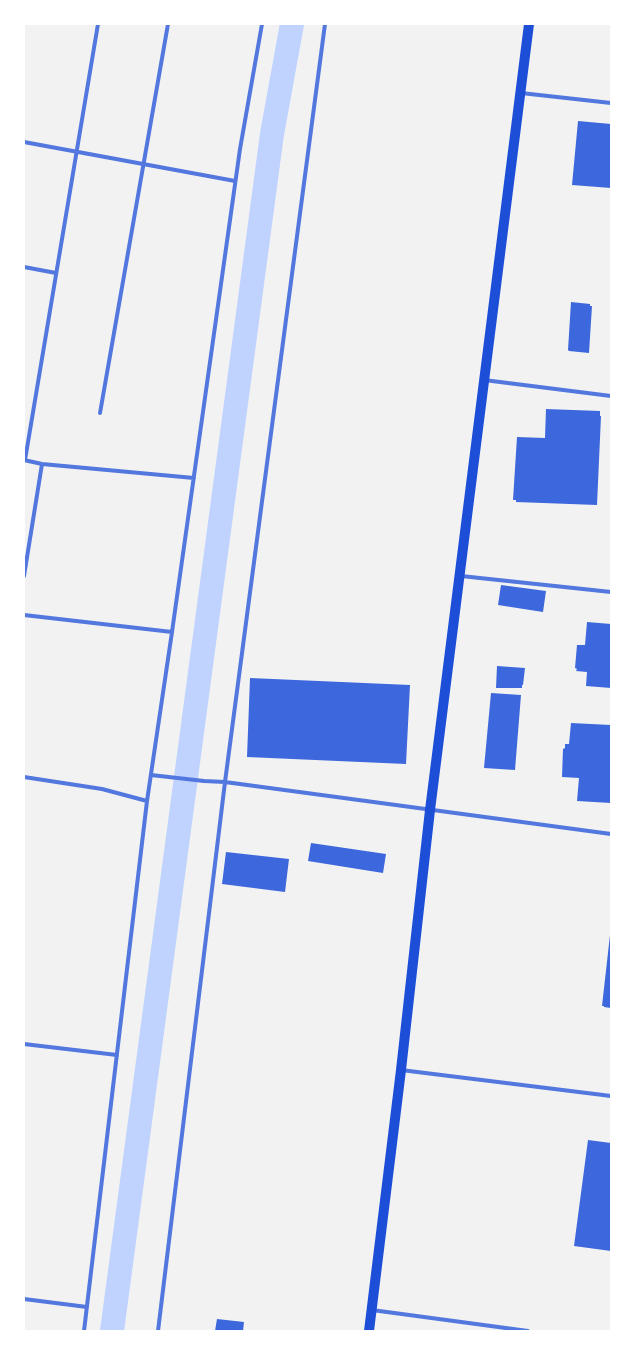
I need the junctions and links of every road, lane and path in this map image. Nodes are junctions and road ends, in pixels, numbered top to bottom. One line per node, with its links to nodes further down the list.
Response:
1 (98, 24): 9 (street)
2 (168, 24): 10 (street)
3 (262, 24): 11 (street)
4 (326, 24): 27 (street)
5 (529, 24): 6 (main road)
6 (520, 93): 7 (street); 14 (main road)
7 (611, 103)
8 (24, 142): 9 (street)
9 (76, 152): 10 (street); 13 (street)
10 (144, 164): 11 (street); 16 (street)
11 (235, 181): 19 (street)
12 (24, 267): 13 (street)
13 (56, 273): 17 (street)
14 (484, 380): 15 (street); 21 (main road)
15 (611, 396)
16 (100, 413)
17 (24, 460): 18 (street)
18 (42, 464): 19 (street); 20 (street)
19 (194, 478): 24 (street)
20 (24, 576)
21 (460, 576): 22 (street); 29 (main road)
22 (611, 592)
23 (24, 615): 24 (street)
24 (172, 632): 25 (street)
25 (151, 775): 27 (street); 28 (street)
26 (24, 777): 28 (street)
27 (225, 782): 29 (street); 39 (street)
28 (146, 801): 32 (street)
29 (430, 810): 30 (street); 33 (main road)
30 (611, 834)
31 (24, 1044): 32 (street)
32 (117, 1056): 36 (street)
33 (401, 1070): 34 (street); 37 (main road)
34 (611, 1096)
35 (24, 1299): 36 (street)
36 (87, 1307): 38 (street)
37 (372, 1310): 40 (main road); 41 (street)
38 (84, 1331)
39 (158, 1331)
40 (369, 1331)
41 (528, 1331)

